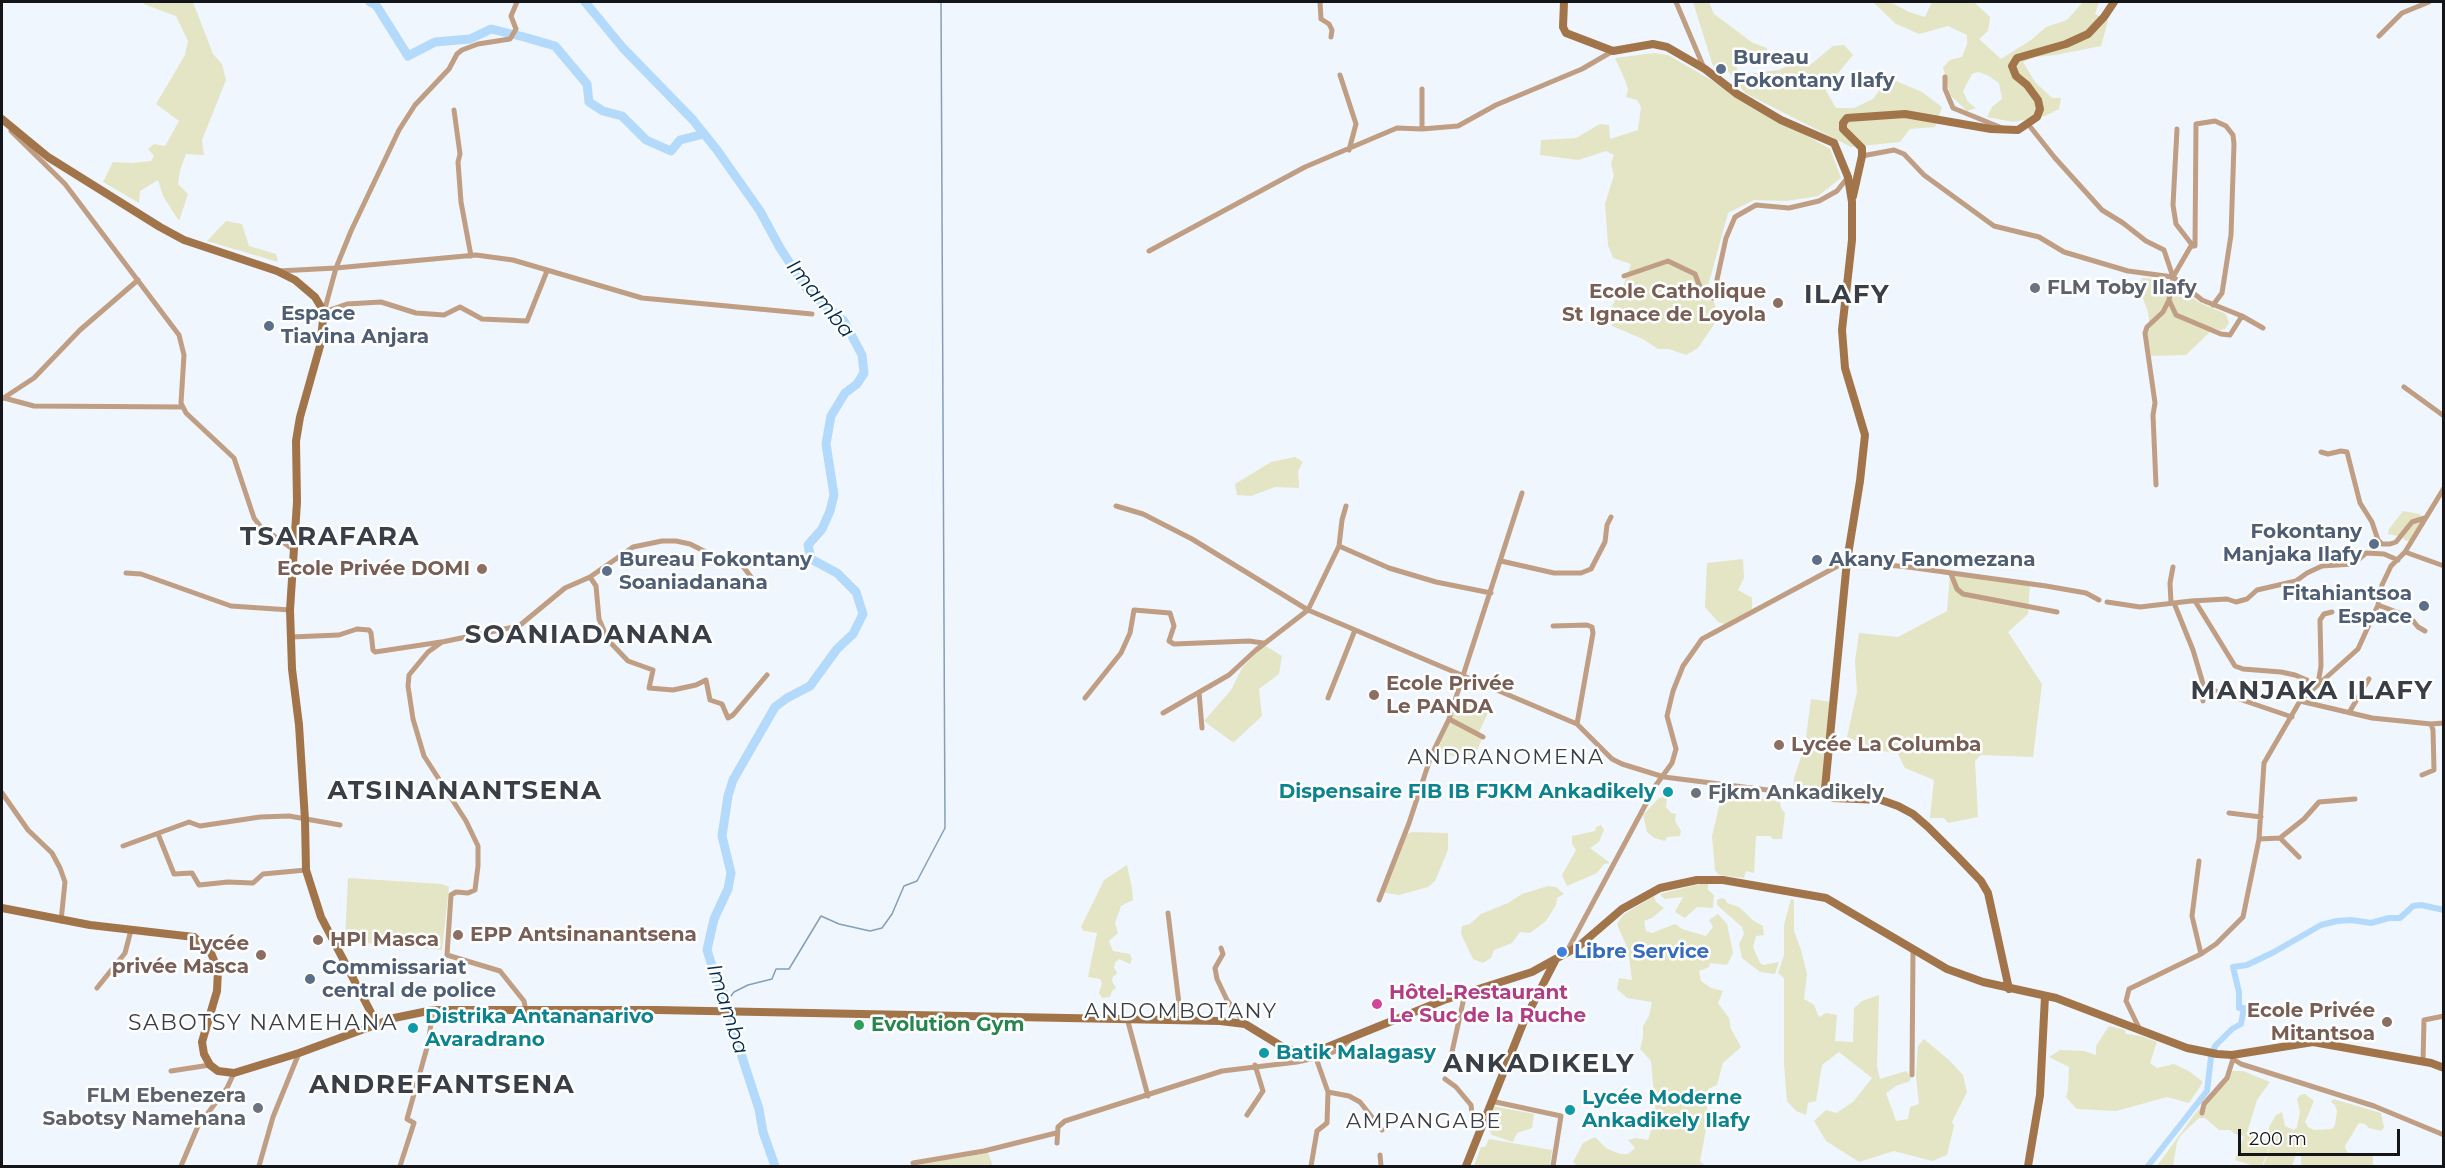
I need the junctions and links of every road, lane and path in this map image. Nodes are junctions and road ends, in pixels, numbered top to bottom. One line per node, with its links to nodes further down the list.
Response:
1 (517, 2): 27 (street)
2 (1320, 2): 8 (street)
3 (1564, 2): 9 (street)
4 (1676, 2): 10 (street)
5 (2114, 2): 16 (street)
6 (2429, 2): 7 (street)
7 (2379, 36)
8 (1331, 37)
9 (1613, 51): 10 (street); 17 (street)
10 (1705, 69): 22 (street)
11 (1340, 75): 20 (street)
12 (1945, 77): 19 (street)
13 (1422, 89): 17 (street)
14 (454, 110): 26 (street)
15 (2, 119): 28 (street); 32 (street)
16 (2028, 124): 19 (street); 31 (street)
17 (1422, 129): 20 (street)
18 (2177, 129): 24 (street)
19 (2009, 130): 21 (street)
20 (1349, 150): 25 (street)
21 (1862, 156): 23 (street); 31 (street)
22 (1848, 177): 23 (street); 30 (street)
23 (1852, 202): 56 (street)
24 (2191, 246): 31 (street); 34 (street)
25 (1149, 251)
26 (471, 256): 27 (street); 29 (street)
27 (336, 268): 28 (street); 35 (street)
28 (277, 271): 35 (street)
29 (547, 271): 35 (street); 36 (street)
30 (1624, 276)
31 (2173, 277): 33 (street); 34 (street)
32 (138, 280): 40 (street); 41 (street)
33 (2169, 300): 37 (street); 44 (street)
34 (2213, 305): 37 (street)
35 (324, 312): 52 (street)
36 (812, 315)
37 (2242, 316): 38 (street)
38 (2263, 328)
39 (2404, 387): 42 (street)
40 (3, 398): 41 (street)
41 (183, 407): 52 (street)
42 (2444, 416)
43 (2321, 452): 50 (street)
44 (2156, 485)
45 (2444, 488): 50 (street)
46 (1522, 493): 55 (street)
47 (1116, 506): 70 (street)
48 (1346, 507): 51 (street)
49 (1611, 517): 55 (street)
50 (2426, 518): 53 (street)
51 (1339, 546): 63 (street); 70 (street)
52 (294, 550): 69 (street)
53 (2405, 552): 54 (street); 57 (street)
54 (2398, 560): 65 (street); 68 (street)
55 (1501, 561): 63 (street)
56 (1847, 561): 60 (street); 100 (street); 102 (street)
57 (2444, 566)
58 (2173, 567): 67 (street)
59 (126, 573): 69 (street)
60 (1951, 574): 64 (street); 71 (street)
61 (590, 578): 62 (street); 77 (street); 79 (street)
62 (725, 588)
63 (1491, 592): 80 (street)
64 (2099, 600)
65 (2195, 601): 67 (street); 84 (street)
66 (2107, 602): 67 (street)
67 (2173, 603): 82 (street)
68 (2378, 605): 75 (street); 83 (street)
69 (290, 610): 76 (street)
70 (1308, 610): 74 (street); 78 (street)
71 (2058, 612)
72 (2332, 612): 83 (street)
73 (1552, 626): 95 (street)
74 (1355, 630): 80 (street); 87 (street)
75 (2424, 632)
76 (291, 637): 77 (street); 106 (street)
77 (442, 642): 130 (street)
78 (1264, 644): 85 (street); 86 (street)
79 (766, 675)
80 (1464, 675): 93 (street); 95 (street)
81 (2369, 679): 90 (street)
82 (2201, 683): 88 (street); 92 (street)
83 (2318, 684): 84 (street)
84 (2312, 690): 89 (street)
85 (1199, 692): 91 (street); 97 (street)
86 (1085, 698)
87 (1328, 698)
88 (2203, 701)
89 (2300, 701): 90 (street); 92 (street)
90 (2350, 711): 96 (street)
91 (1163, 713)
92 (2292, 717): 105 (street)
93 (1449, 719): 98 (street); 115 (street)
94 (2444, 723): 96 (street)
95 (1577, 724): 100 (street)
96 (2431, 724): 99 (street)
97 (1202, 728)
98 (1483, 736)
99 (2422, 775)
100 (1664, 777): 102 (street); 122 (street)
101 (2, 793): 118 (street)
102 (1833, 798): 126 (street)
103 (2355, 799): 109 (street)
104 (2229, 813): 105 (street)
105 (2261, 817): 110 (street)
106 (305, 820): 107 (street); 108 (street); 114 (street)
107 (340, 825)
108 (158, 834): 111 (street); 114 (street)
109 (2280, 838): 110 (street); 112 (street)
110 (2259, 839): 123 (street)
111 (123, 846)
112 (2299, 857)
113 (2199, 861): 123 (street)
114 (306, 870): 134 (street)
115 (1378, 900)
116 (2, 908): 118 (street)
117 (1168, 913): 133 (street)
118 (61, 921): 119 (street)
119 (131, 930): 125 (street); 143 (street)
120 (1221, 948): 135 (street)
121 (1913, 951): 122 (street); 126 (street); 148 (street)
122 (1565, 954): 124 (street)
123 (2201, 954): 136 (street)
124 (1556, 960): 127 (street); 152 (street)
125 (97, 988)
126 (2009, 989): 128 (street)
127 (1466, 993): 137 (street); 138 (street)
128 (2045, 996): 136 (street); 169 (street)
129 (433, 1010): 130 (street); 134 (street); 164 (street)
130 (526, 1011): 132 (street)
131 (2444, 1016): 142 (street)
132 (1127, 1018): 133 (street); 151 (street)
133 (1181, 1020): 135 (street)
134 (377, 1024): 139 (street)
135 (1245, 1024): 137 (street)
136 (2140, 1031): 140 (street)
137 (1354, 1036): 141 (street)
138 (1452, 1052)
139 (299, 1053): 147 (street); 163 (street)
140 (2232, 1057): 142 (street); 153 (street); 158 (street)
141 (1316, 1058): 144 (street); 150 (street)
142 (2423, 1062): 145 (street)
143 (210, 1065): 146 (street); 147 (street)
144 (1255, 1065): 151 (street); 154 (street)
145 (2444, 1068)
146 (171, 1071)
147 (234, 1073): 162 (street)
148 (1912, 1075)
149 (1445, 1079): 155 (street)
150 (1328, 1092): 156 (street); 165 (street)
151 (1148, 1095): 157 (street)
152 (1491, 1101): 155 (street); 168 (street)
153 (2202, 1113)
154 (1247, 1115)
155 (1479, 1129): 167 (street)
156 (1382, 1130)
157 (1056, 1133): 159 (street); 161 (street)
158 (2444, 1135)
159 (1057, 1143)
160 (1380, 1155): 166 (street)
161 (914, 1163)
162 (181, 1167)
163 (259, 1167)
164 (400, 1167)
165 (1311, 1167)
166 (1381, 1167)
167 (1466, 1167)
168 (1553, 1167)
169 (2028, 1167)

